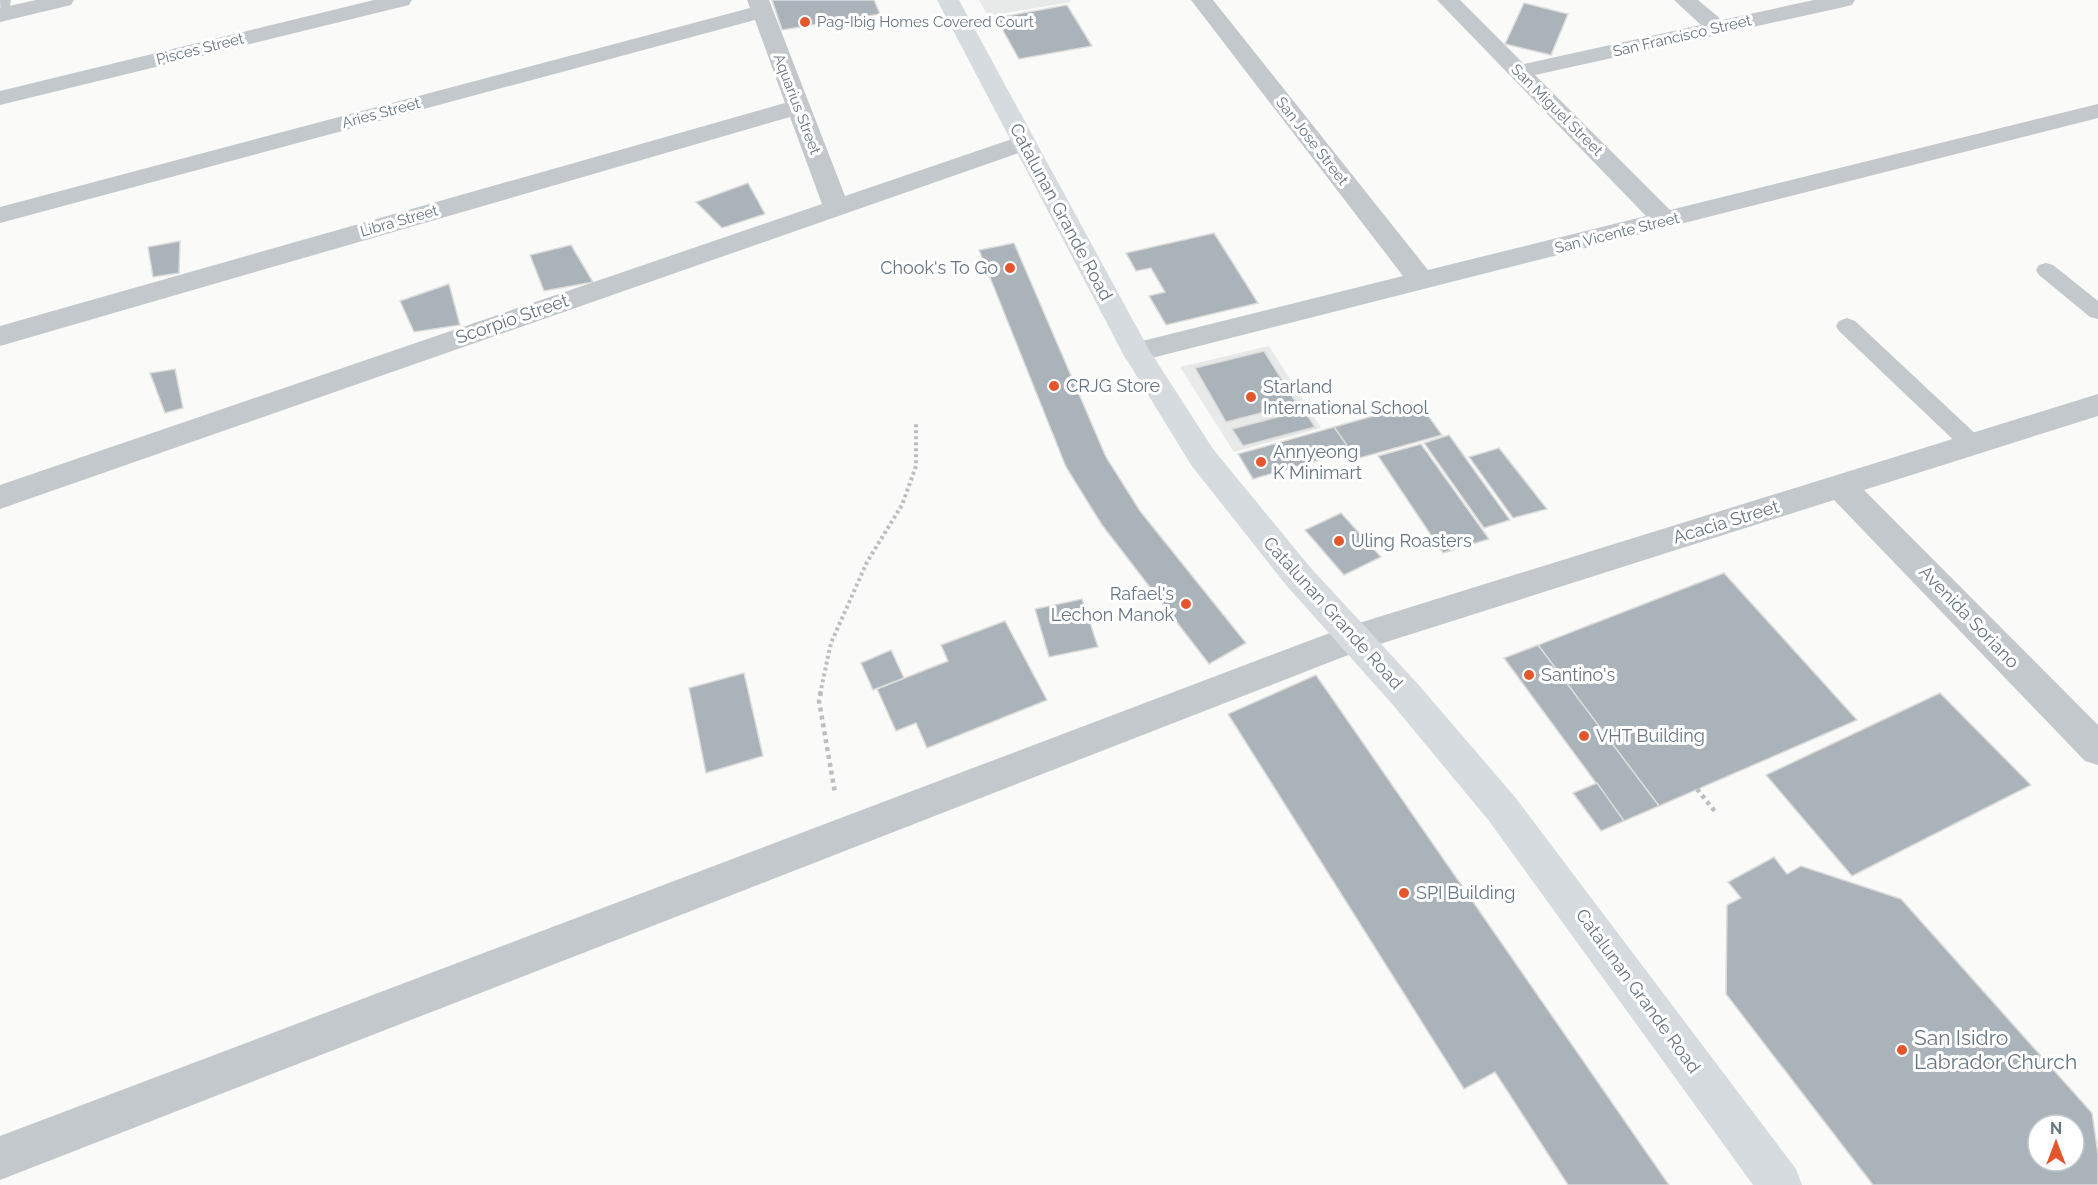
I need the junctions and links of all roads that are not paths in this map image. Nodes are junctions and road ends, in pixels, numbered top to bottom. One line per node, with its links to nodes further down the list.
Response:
1 (63, 0): 9 (street)
2 (401, 0): 12 (street, Pisces Street)
3 (948, 0): 15 (main road, Catalunan Grande Road)
4 (1202, 0): 20 (street, San Jose Street)
5 (1448, 0): 11 (street, San Miguel Street)
6 (1685, 0): 10 (street)
7 (1844, 0): 10 (street, San Francisco Street)
8 (760, 6): 13 (street, Aquarius Street); 17 (street, Aries Street)
9 (1, 10)
10 (1718, 28): 11 (street, San Francisco Street)
11 (1520, 72): 18 (street, San Miguel Street)
12 (0, 98)
13 (798, 106): 16 (street, Aquarius Street); 23 (street, Libra Street)
14 (2098, 111): 18 (street, San Vicente Street)
15 (1024, 143): 16 (street, Scorpio Street); 24 (main road, Catalunan Grande Road)
16 (836, 207): 28 (street, Scorpio Street)
17 (0, 215)
18 (1665, 220): 20 (street, San Vicente Street)
19 (2046, 270): 21 (lane)
20 (1422, 281): 24 (street, San Vicente Street)
21 (2098, 312)
22 (1847, 326): 26 (lane)
23 (0, 336)
24 (1136, 352): 29 (main road, Catalunan Grande Road)
25 (2098, 405): 26 (street, Acacia Street)
26 (1972, 444): 27 (street, Acacia Street)
27 (1840, 486): 29 (street, Acacia Street); 30 (street, Avenida Soriano)
28 (0, 497)
29 (1355, 638): 31 (street, Acacia Street); 32 (main road, Catalunan Grande Road)
30 (2098, 749)
31 (0, 1158)
32 (1780, 1185)

